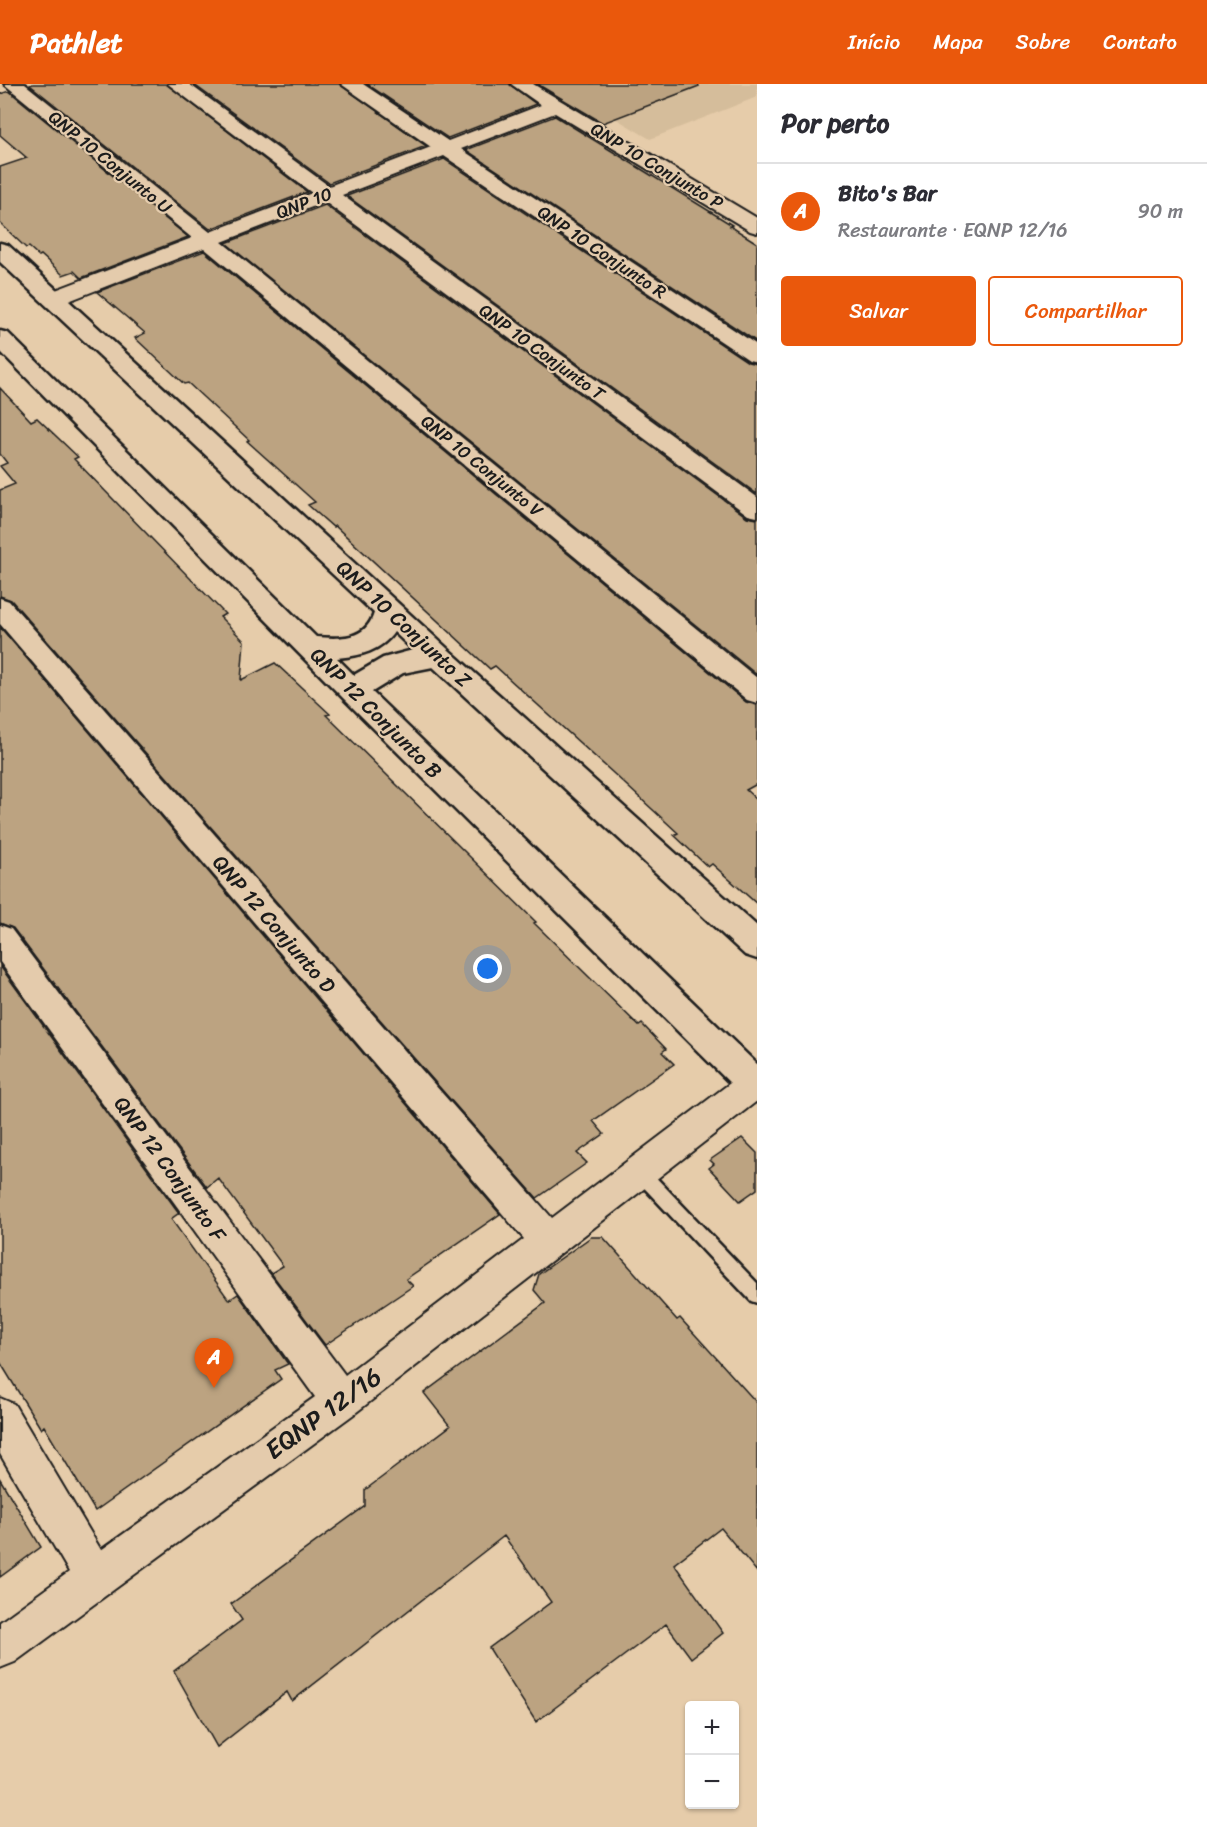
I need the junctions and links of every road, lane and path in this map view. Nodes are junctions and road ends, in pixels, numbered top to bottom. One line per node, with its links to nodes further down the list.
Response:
1 (13, 84): 10 (street, QNP 10 Conjunto U)
2 (177, 84): 7 (street, QNP 10 Conjunto T)
3 (350, 84): 6 (street, QNP 10 Conjunto R)
4 (520, 84): 5 (street, QNP 10 Conjunto P)
5 (556, 106): 6 (street, QNP 10); 8 (street, QNP 10 Conjunto P)
6 (446, 148): 7 (street, QNP 10); 14 (street, QNP 10 Conjunto R)
7 (326, 194): 10 (street, QNP 10); 15 (street, QNP 10 Conjunto T)
8 (748, 211): 9 (street, QNP 10 Conjunto P)
9 (757, 227)
10 (207, 240): 12 (street, QNP 10); 21 (street, QNP 10 Conjunto V)
11 (0, 250): 12 (street, QNP 10 Conjunto Z)
12 (52, 299): 17 (street, QNP 10 Conjunto Z)
13 (0, 338): 18 (street, QNP 12 Conjunto B)
14 (757, 355)
15 (757, 509)
16 (0, 607): 26 (street, QNP 12 Conjunto D)
17 (389, 609): 18 (street); 19 (street, QNP 10 Conjunto Z)
18 (308, 646): 20 (street, QNP 12 Conjunto B)
19 (439, 657): 20 (street); 23 (street, QNP 10 Conjunto Z)
20 (354, 692): 24 (street, QNP 12 Conjunto B)
21 (757, 693)
22 (0, 938): 28 (street, QNP 12 Conjunto F)
23 (757, 946)
24 (756, 1085): 25 (street, EQNP 12/16)
25 (639, 1171): 26 (street, EQNP 12/16); 27 (lane)
26 (549, 1241): 28 (street, EQNP 12/16)
27 (757, 1295)
28 (341, 1401): 30 (street, EQNP 12/16)
29 (0, 1417): 30 (street)
30 (95, 1578): 31 (street, EQNP 12/16)
31 (0, 1647)

